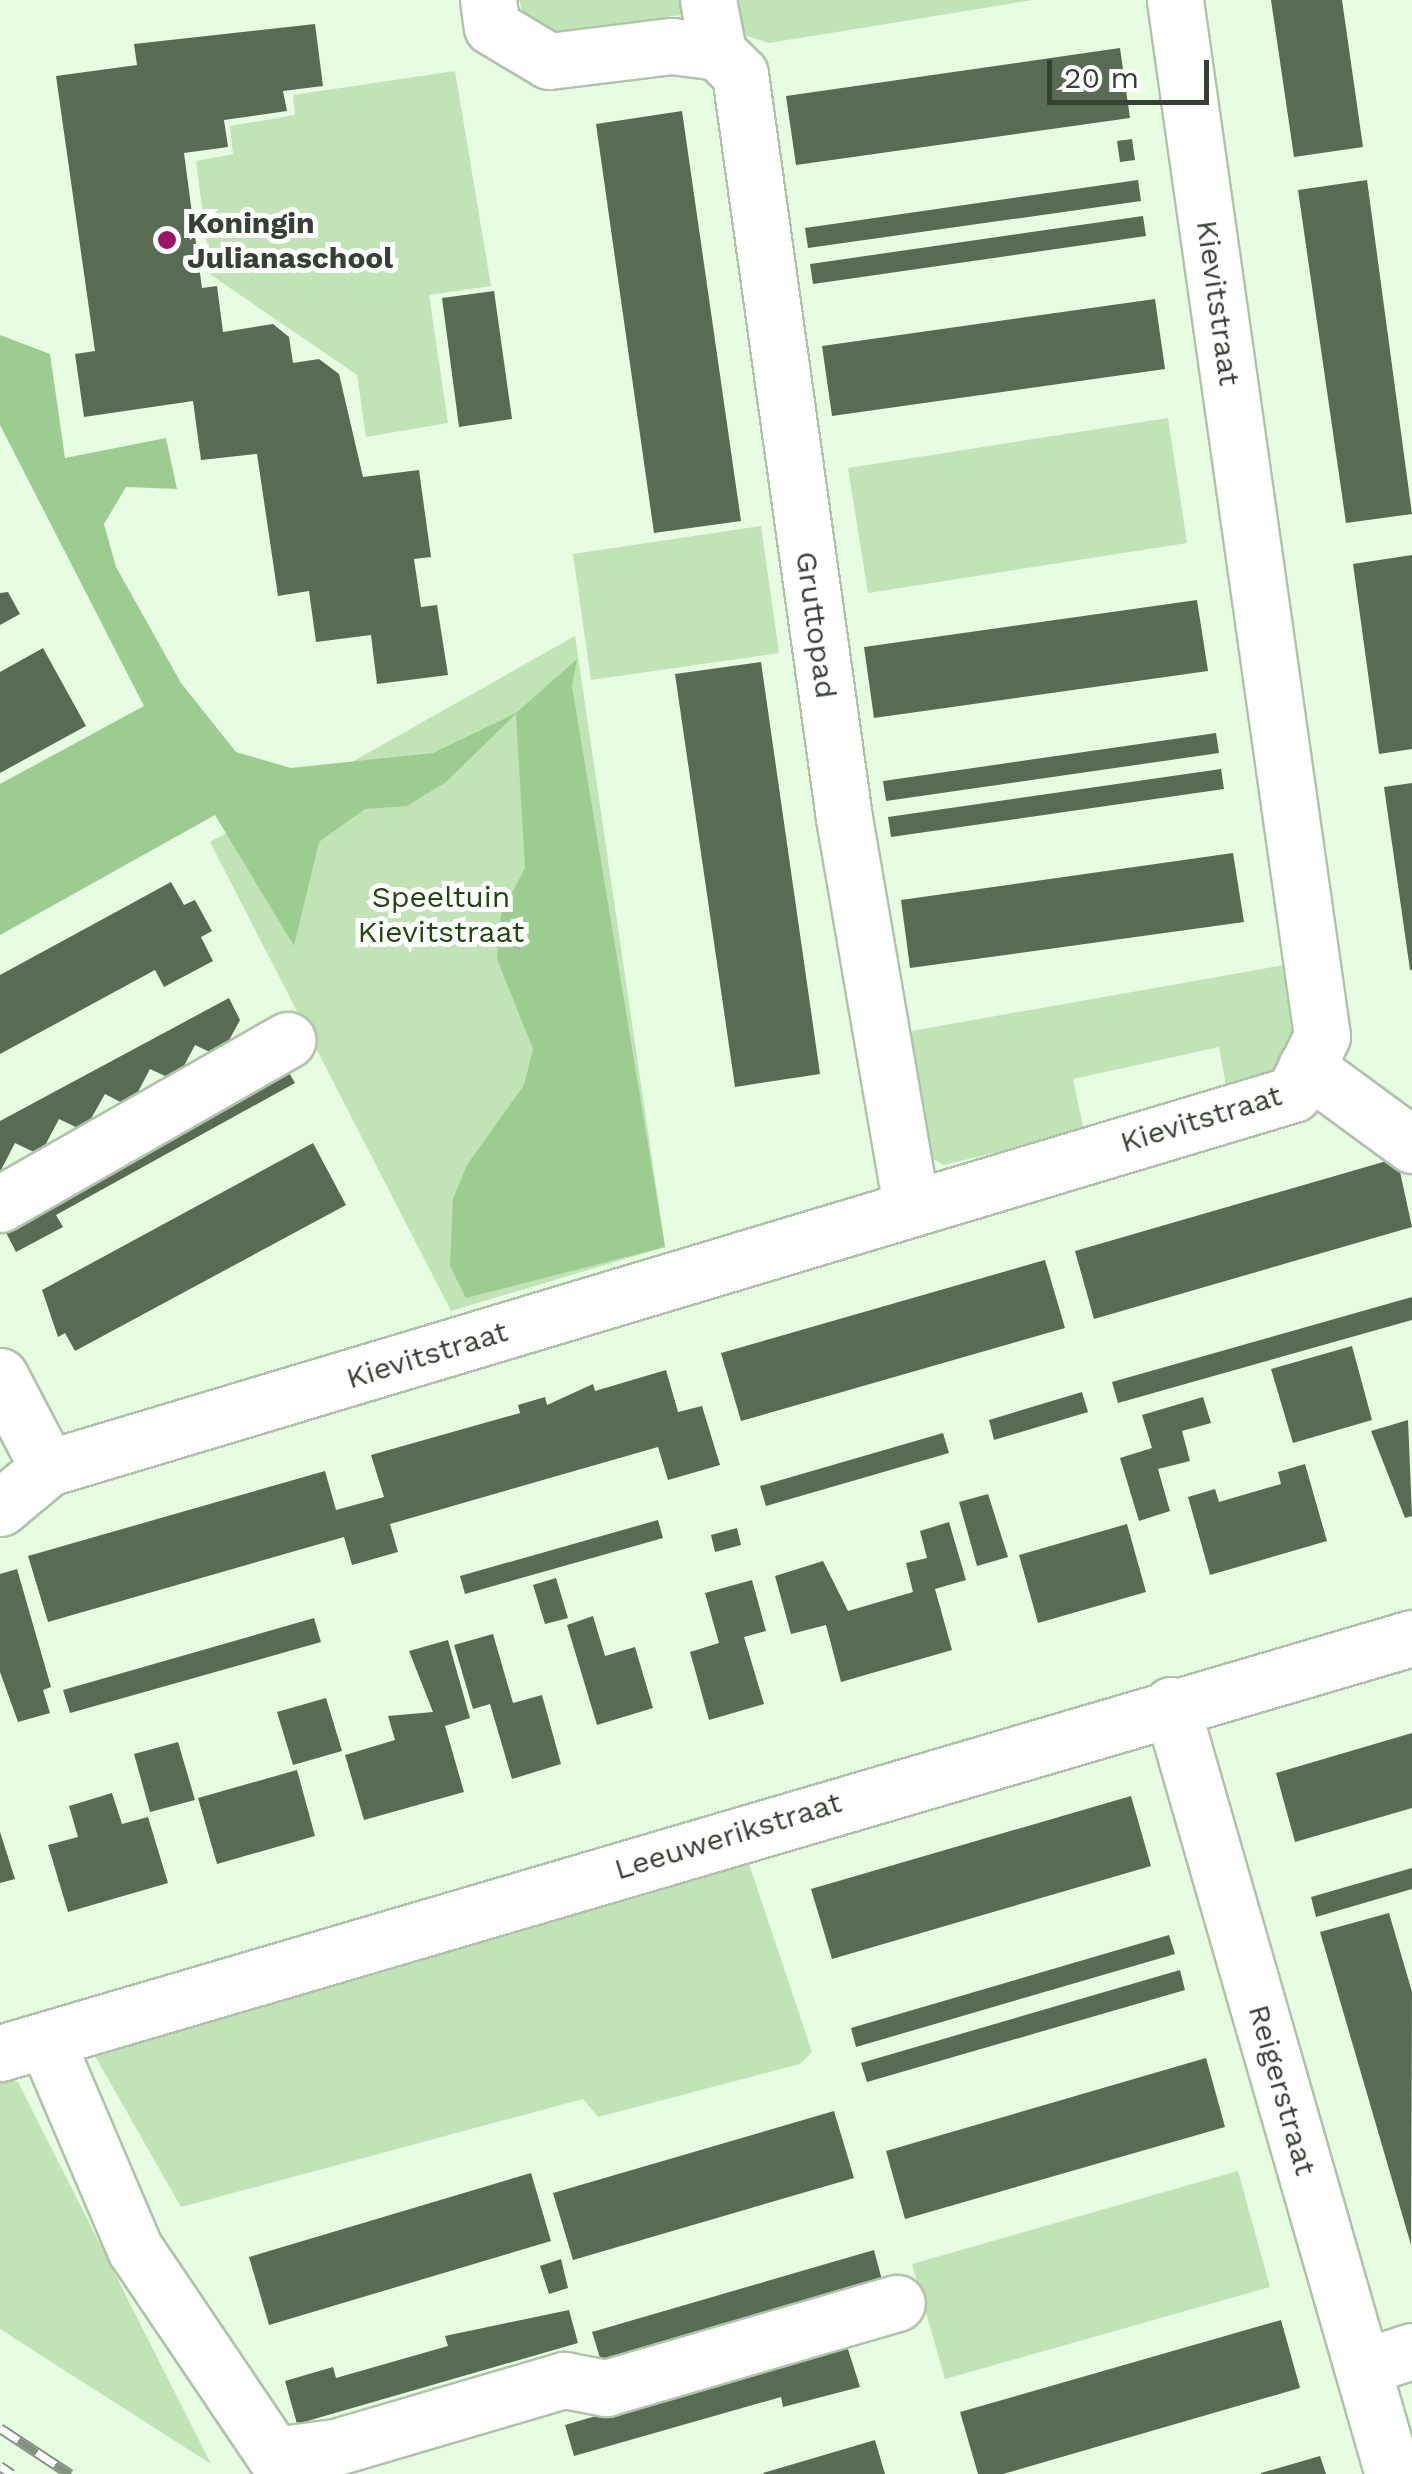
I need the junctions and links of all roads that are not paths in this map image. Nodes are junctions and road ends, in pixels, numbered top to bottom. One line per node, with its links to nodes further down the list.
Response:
1 (488, 0): 3 (street, Gruttopad)
2 (1175, 0): 5 (street, Kievitstraat)
3 (713, 26): 8 (street, Gruttopad)
4 (288, 1040): 7 (street)
5 (1306, 1067): 6 (street); 8 (street, Kievitstraat)
6 (1412, 1145)
7 (0, 1204)
8 (911, 1206): 10 (street, Kievitstraat)
9 (0, 1376): 10 (street)
10 (48, 1468): 11 (street, Kievitstraat)
11 (0, 1508)
12 (1412, 1638): 13 (street, Leeuwerikstraat)
13 (1170, 1705): 14 (street, Leeuwerikstraat); 16 (street, Reigerstraat)
14 (24, 2048): 15 (street, Leeuwerikstraat)
15 (897, 2303)
16 (1387, 2359): 17 (street, Reigerstraat)
17 (1394, 2474)

